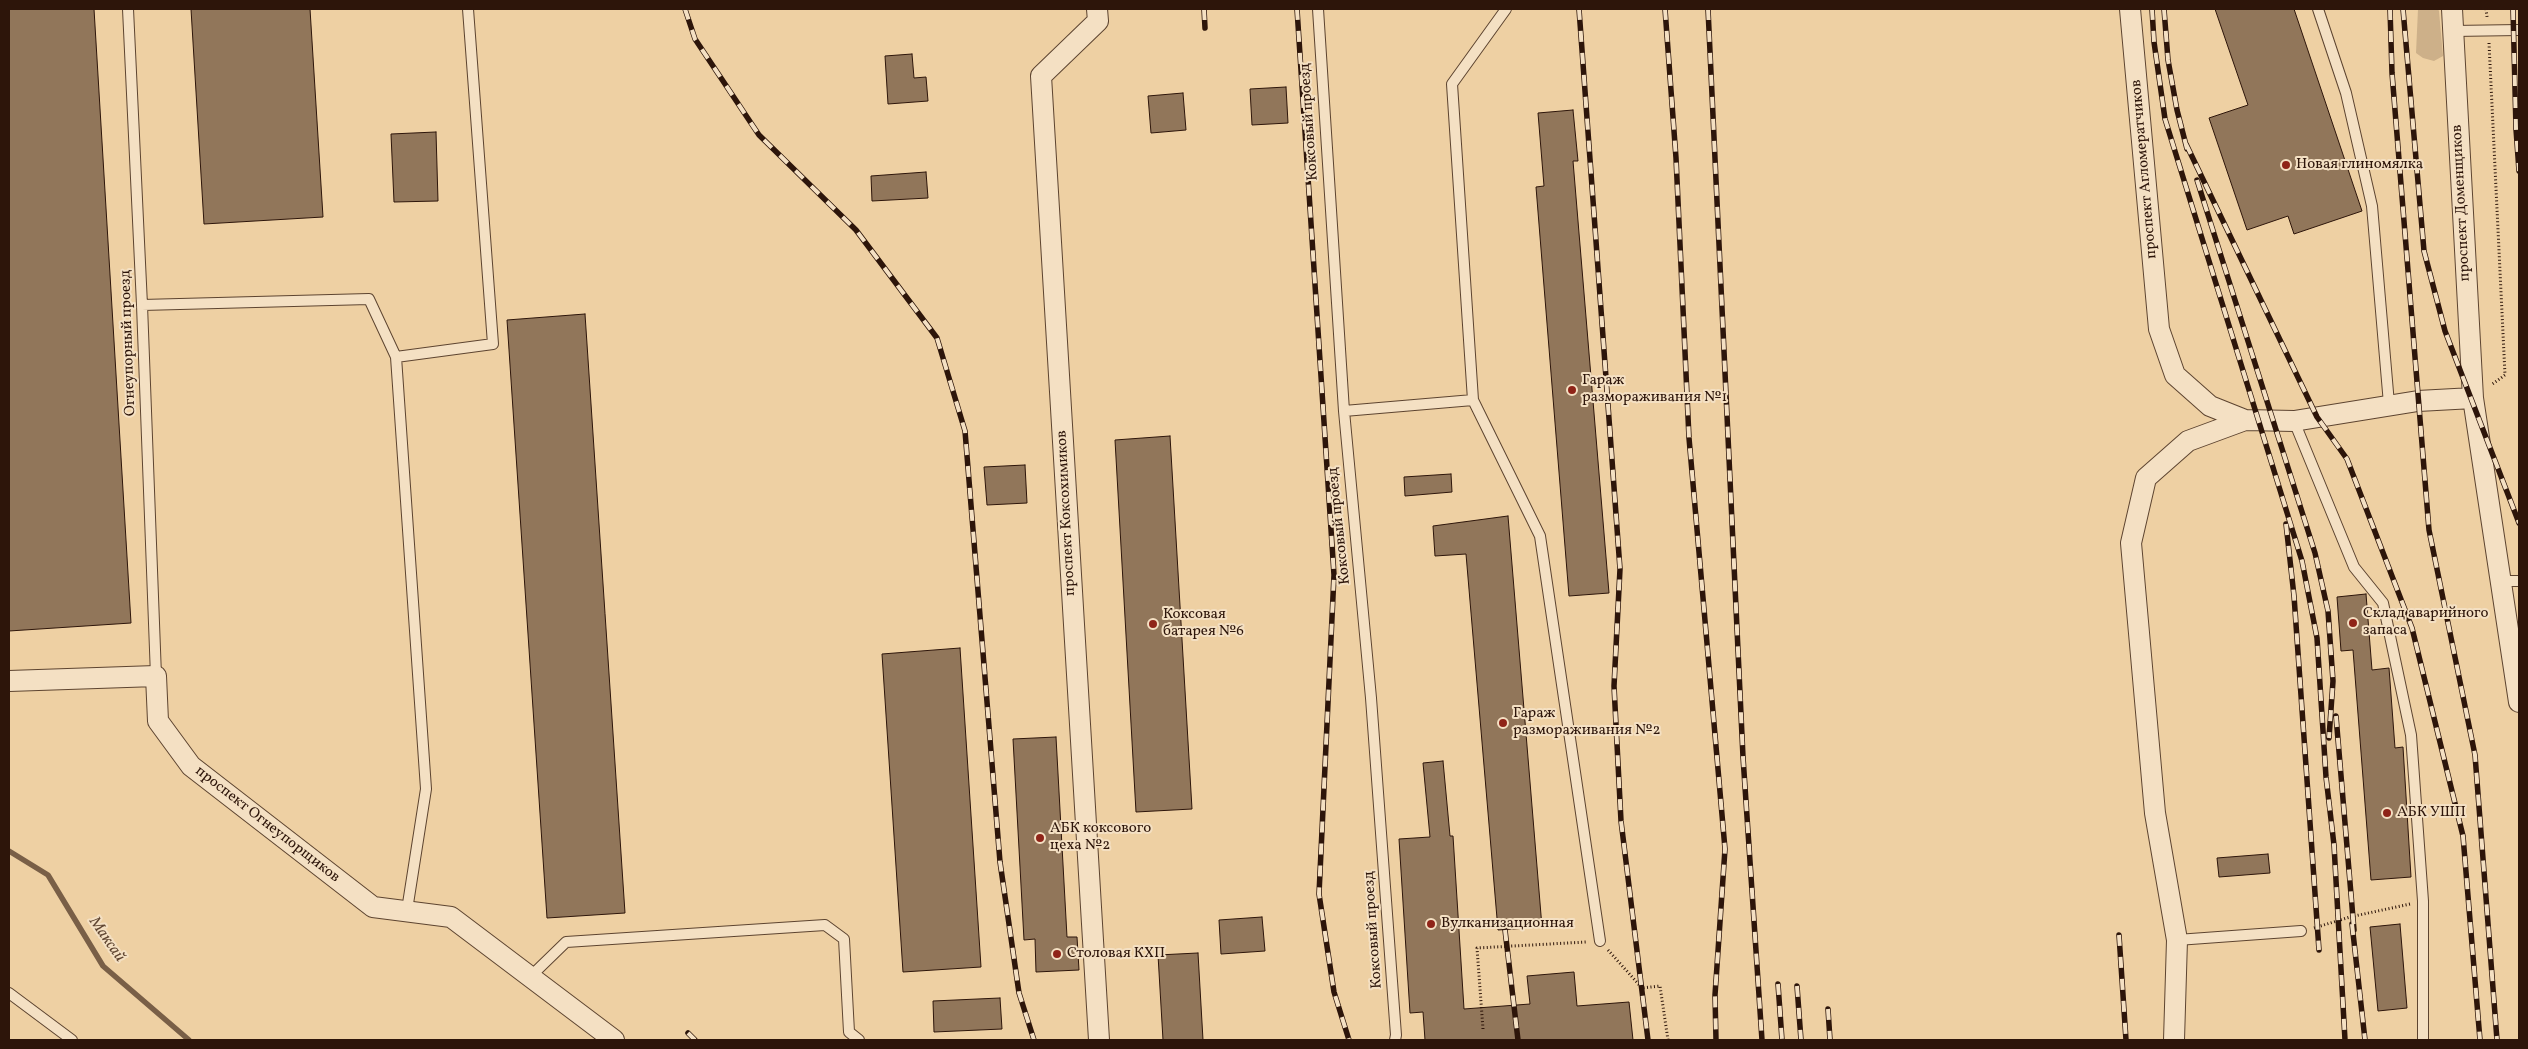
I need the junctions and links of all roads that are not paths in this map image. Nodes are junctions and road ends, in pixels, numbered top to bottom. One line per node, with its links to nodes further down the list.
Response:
1 (128, 9): 11 (lane, Огнеупорный проезд)
2 (468, 9): 12 (lane)
3 (1097, 9): 32 (street, проспект Коксохимиков)
4 (1318, 9): 16 (lane, Коксовый проезд)
5 (1506, 9): 14 (lane)
6 (2130, 9): 17 (street, проспект Агломератчиков)
7 (2318, 9): 15 (lane)
8 (2452, 9): 10 (street, проспект Доменщиков)
9 (2519, 30): 10 (lane)
10 (2454, 31): 13 (street, проспект Доменщиков)
11 (142, 305): 12 (lane); 20 (lane, Огнеупорный проезд)
12 (396, 357): 23 (lane)
13 (2472, 398): 15 (street); 19 (street, проспект Доменщиков)
14 (1473, 400): 16 (lane); 26 (lane)
15 (2389, 404): 18 (street)
16 (1344, 411): 33 (lane, Коксовый проезд)
17 (2245, 420): 18 (street); 25 (street)
18 (2294, 421): 35 (lane)
19 (2511, 581): 22 (street, проспект Доменщиков)
20 (156, 676): 21 (street); 23 (street, проспект Огнеупорщиков)
21 (9, 681)
22 (2519, 702)
23 (407, 910): 27 (street)
24 (2302, 932): 25 (lane)
25 (2177, 940): 34 (street)
26 (1600, 941)
27 (530, 977): 30 (street); 31 (lane)
28 (9, 993): 29 (lane)
29 (72, 1040)
30 (614, 1040)
31 (859, 1040)
32 (1099, 1040)
33 (1395, 1040)
34 (2174, 1040)
35 (2424, 1040)

